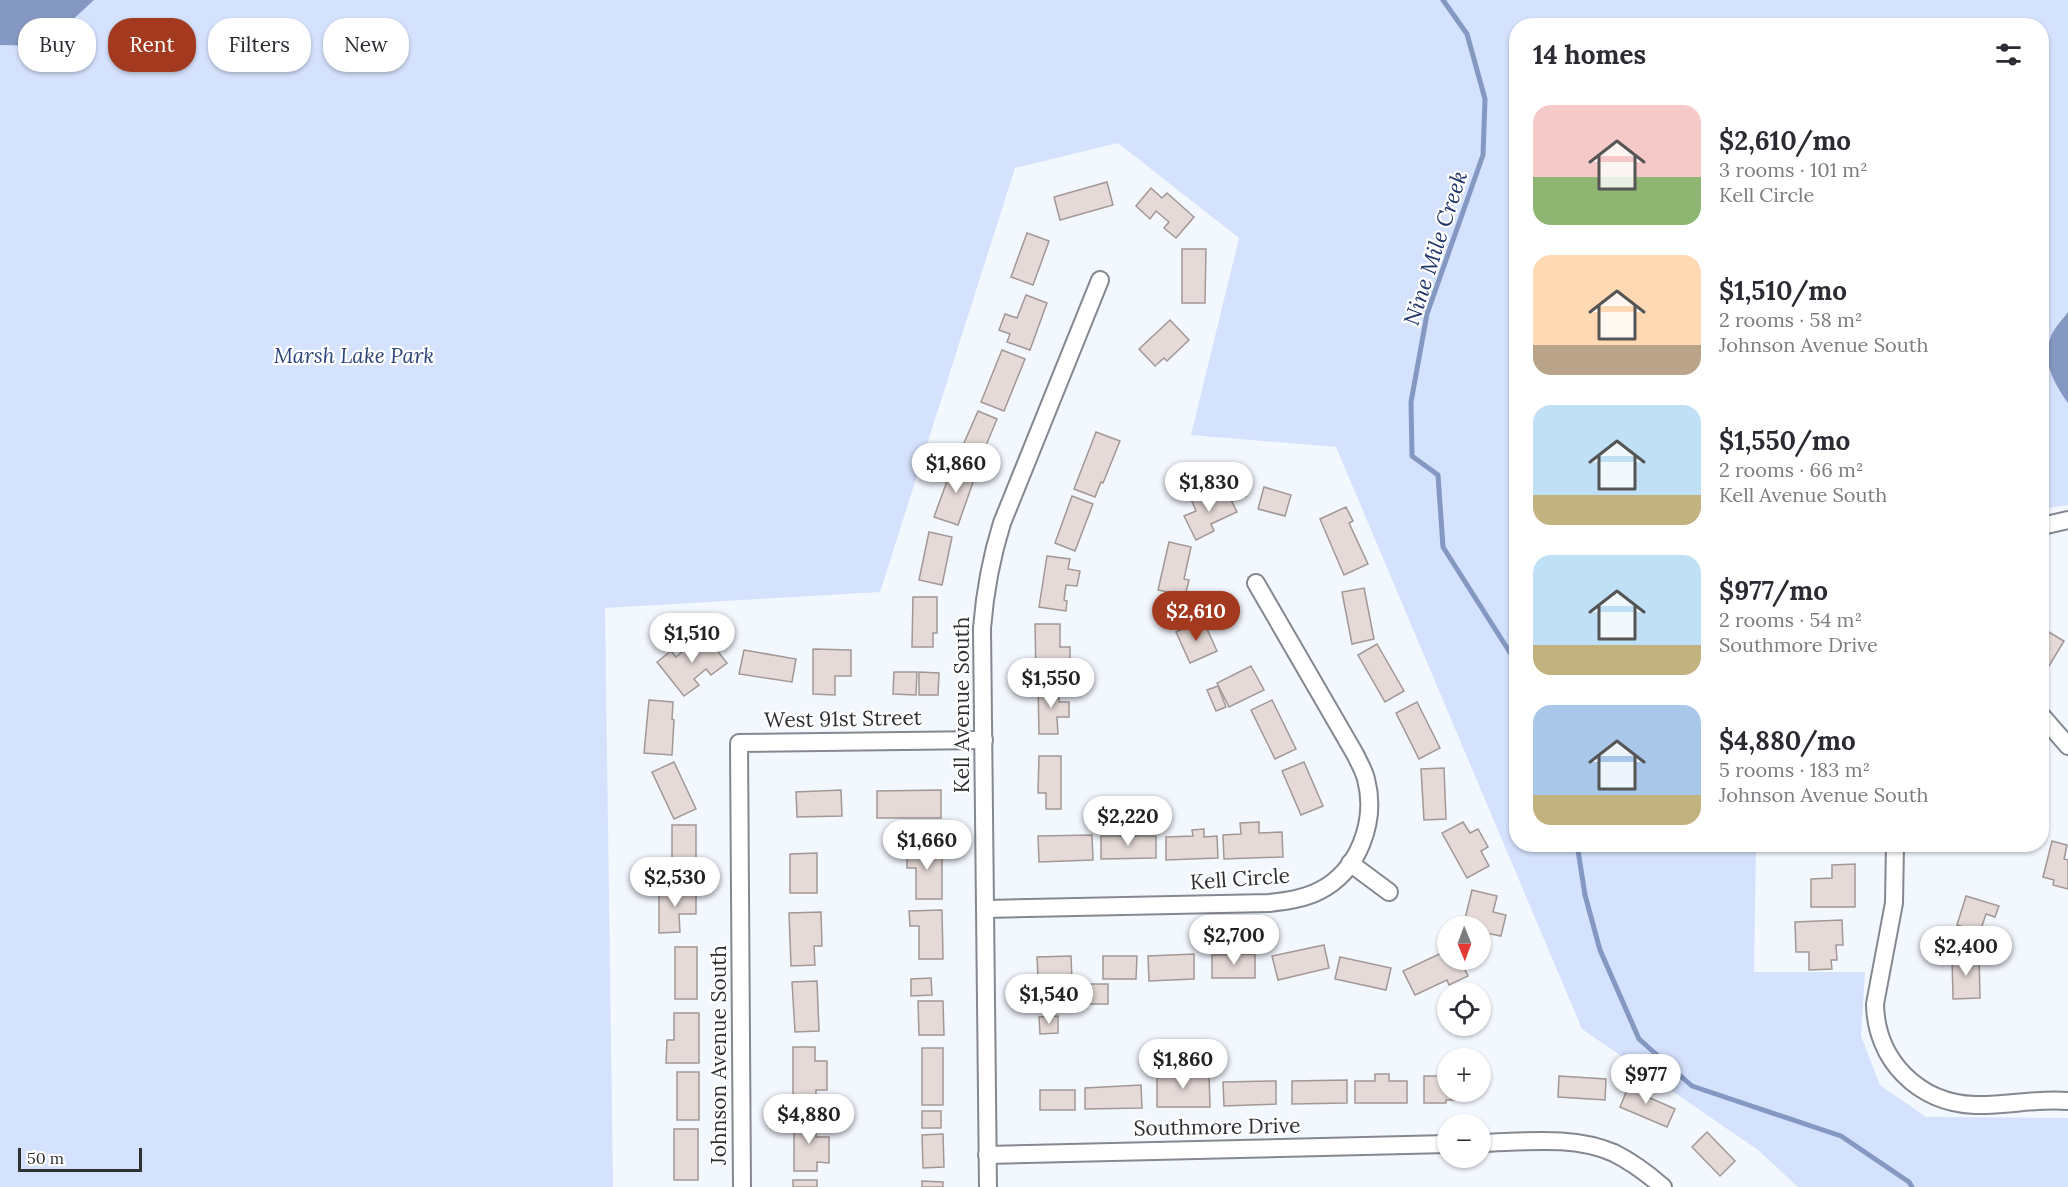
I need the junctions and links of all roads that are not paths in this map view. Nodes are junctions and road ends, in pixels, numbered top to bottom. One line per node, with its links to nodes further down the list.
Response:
1 (1100, 280): 6 (street, Kell Avenue South)
2 (2068, 520): 3 (street)
3 (2049, 524)
4 (1256, 583): 10 (street, Kell Circle)
5 (2049, 724): 8 (street)
6 (984, 740): 7 (street, West 91st Street); 12 (street, Kell Avenue South)
7 (739, 743): 17 (street, Johnson Avenue South)
8 (2068, 746)
9 (1895, 852): 13 (street)
10 (1350, 863): 11 (street); 12 (street, Kell Circle)
11 (1389, 892)
12 (986, 909): 16 (street, Kell Avenue South)
13 (2068, 1101)
14 (1491, 1143): 19 (street)
15 (1437, 1144): 16 (street, Southmore Drive)
16 (987, 1155): 18 (street, Kell Avenue South)
17 (742, 1187)
18 (988, 1187)
19 (1663, 1187)

